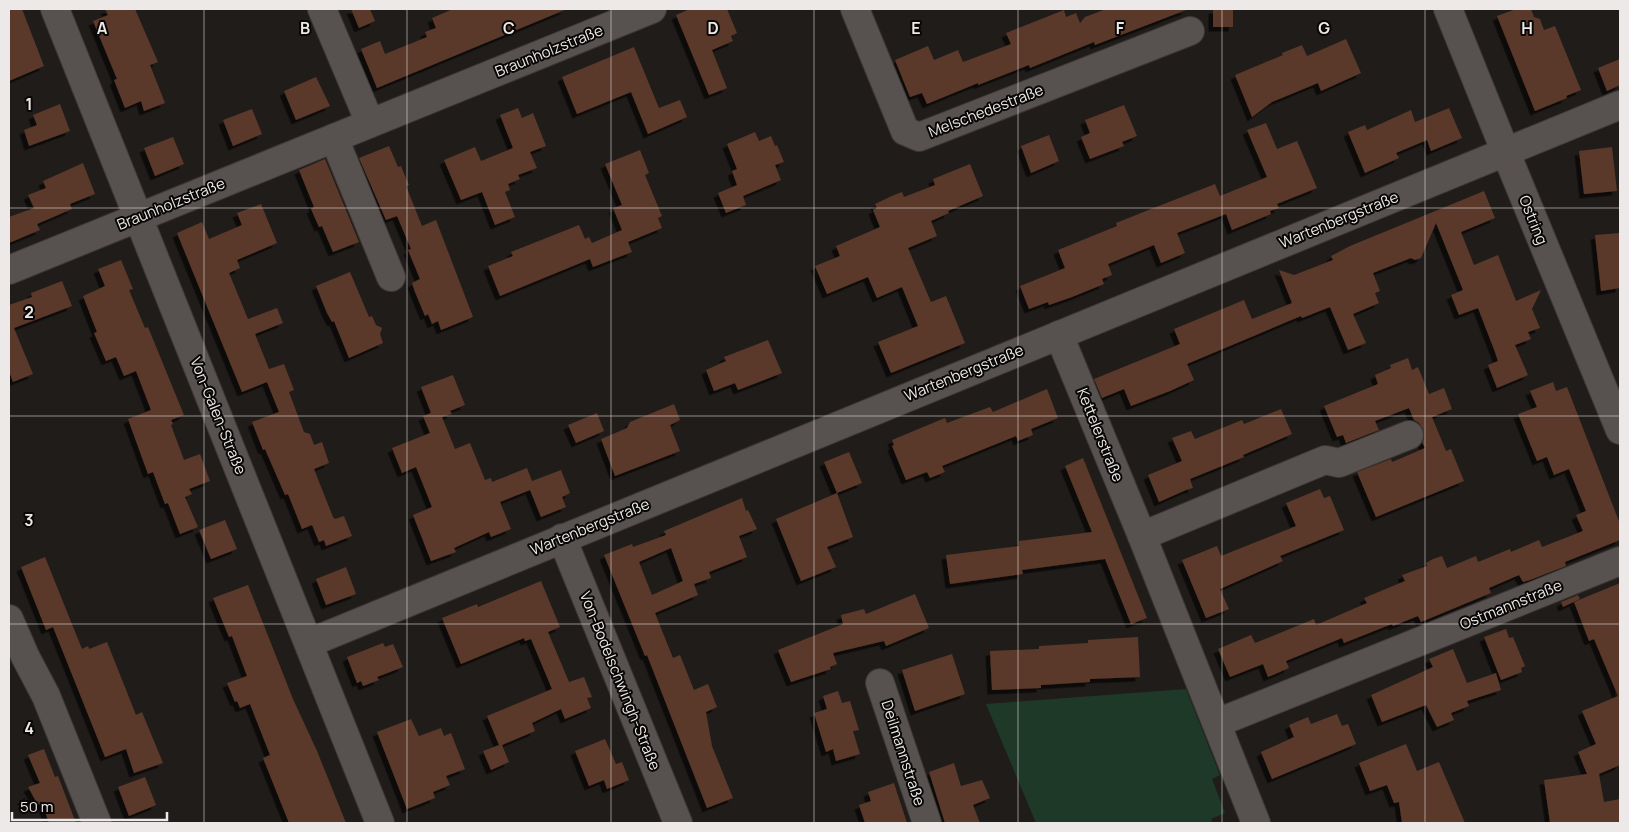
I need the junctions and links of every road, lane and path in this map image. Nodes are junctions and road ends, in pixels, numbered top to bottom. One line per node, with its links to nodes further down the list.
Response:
1 (55, 9): 11 (street, Von-Galen-Straße)
2 (322, 9): 8 (street)
3 (652, 9): 8 (street, Braunholzstraße)
4 (855, 9): 6 (street, Melschedestraße)
5 (1448, 9): 10 (street, Ostring)
6 (1190, 31)
7 (1620, 105): 10 (street, Wartenbergstraße)
8 (370, 123): 9 (street, Braunholzstraße)
9 (334, 138): 11 (street, Braunholzstraße); 13 (street)
10 (1506, 153): 14 (street, Wartenbergstraße); 15 (street, Ostring)
11 (139, 217): 12 (street, Braunholzstraße); 21 (street, Von-Galen-Straße)
12 (9, 270)
13 (391, 277)
14 (1059, 335): 17 (street, Kettelerstraße); 18 (street, Wartenbergstraße)
15 (1620, 430)
16 (1408, 434): 17 (street)
17 (1142, 536): 23 (street, Kettelerstraße)
18 (562, 538): 21 (street, Wartenbergstraße); 26 (street, Von-Bodelschwingh-Straße)
19 (1620, 561): 23 (street, Ostmannstraße)
20 (9, 619): 24 (street)
21 (309, 643): 25 (street, Von-Galen-Straße)
22 (880, 684): 27 (street, Deilmannstraße)
23 (1217, 723): 28 (street, Kettelerstraße)
24 (97, 823)
25 (380, 823)
26 (678, 823)
27 (927, 823)
28 (1256, 823)

